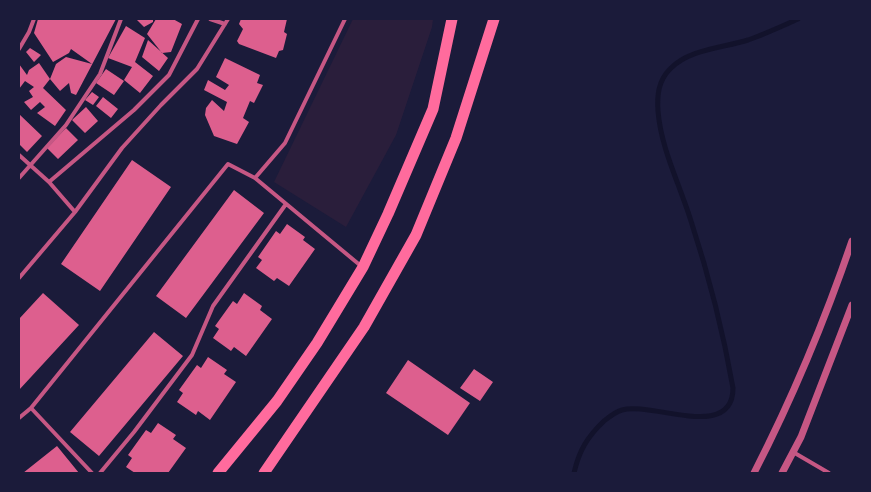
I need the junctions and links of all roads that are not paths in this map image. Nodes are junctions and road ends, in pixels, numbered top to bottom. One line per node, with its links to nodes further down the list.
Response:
1 (34, 19): 10 (street)
2 (121, 19): 12 (street)
3 (198, 19): 15 (street)
4 (210, 19): 9 (street)
5 (228, 19): 9 (street)
6 (345, 19): 14 (street)
7 (452, 19): 19 (highway)
8 (494, 19): 28 (highway)
9 (225, 24): 17 (street)
10 (19, 49)
11 (19, 155): 12 (street)
12 (31, 166): 13 (street); 15 (street)
13 (19, 178)
14 (256, 178): 16 (street); 22 (street)
15 (49, 182): 17 (street)
16 (286, 204): 19 (street); 26 (street)
17 (75, 212): 20 (street)
18 (852, 241): 29 (street)
19 (363, 267): 27 (highway)
20 (19, 278)
21 (852, 305): 24 (street)
22 (31, 408): 23 (street); 25 (street)
23 (19, 418)
24 (793, 452): 30 (street); 31 (street)
25 (92, 473)
26 (100, 473)
27 (218, 473)
28 (264, 473)
29 (754, 473)
30 (782, 473)
31 (829, 473)

